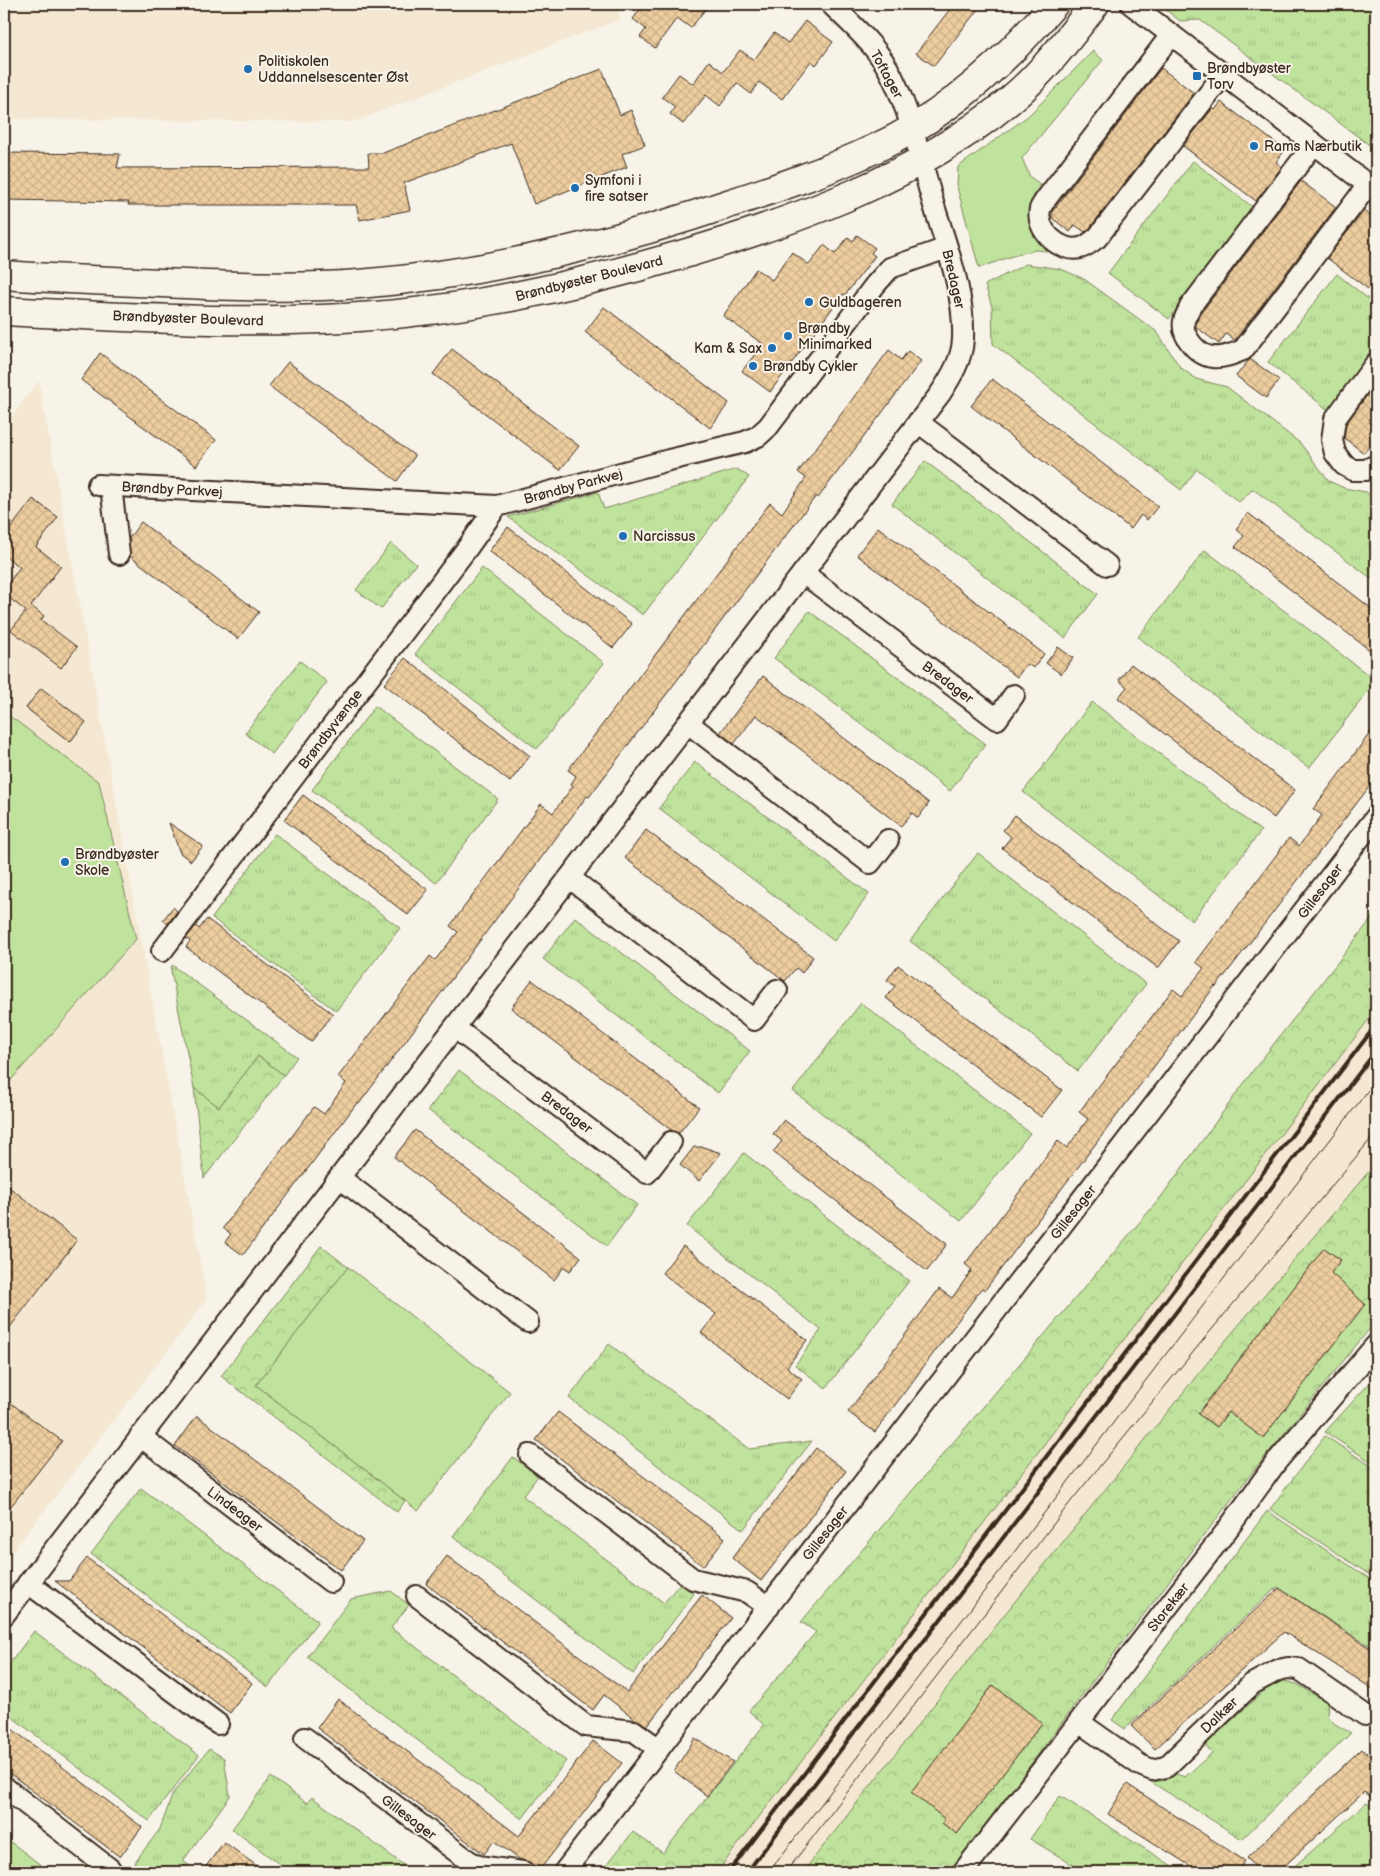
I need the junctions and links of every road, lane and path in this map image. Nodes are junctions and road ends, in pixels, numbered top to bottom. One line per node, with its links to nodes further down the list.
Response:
1 (831, 4): 7 (street, Toftager)
2 (1054, 4): 7 (street)
3 (1095, 4): 9 (street, Brøndbyøster Boulevard)
4 (1131, 4): 5 (street)
5 (1171, 35): 6 (street); 6 (street)
6 (1223, 75): 8 (street)
7 (913, 128): 9 (street, Bredager); 12 (street)
8 (1314, 144): 10 (street); 10 (street)
9 (921, 161): 11 (street, Bredager); 13 (street, Brøndbyøster Boulevard)
10 (1372, 188)
11 (947, 248): 15 (street, Bredager); 17 (street, Brøndby Parkvej)
12 (4, 276)
13 (4, 311)
14 (1376, 363): 16 (street)
15 (918, 422): 19 (street); 20 (street, Bredager)
16 (1376, 465)
17 (497, 506): 18 (street, Brøndby Parkvej); 26 (street, Brøndbyvænge)
18 (119, 554)
19 (1107, 566)
20 (803, 573): 21 (street, Bredager); 22 (street, Bredager)
21 (1014, 695)
22 (688, 723): 24 (street); 25 (street, Bredager)
23 (1376, 817): 38 (street, Gillesager)
24 (888, 840)
25 (570, 878): 27 (street); 28 (street, Bredager)
26 (162, 951)
27 (777, 990)
28 (455, 1028): 29 (street, Bredager); 30 (street, Bredager)
29 (671, 1142)
30 (340, 1178): 31 (street); 33 (street, Bredager)
31 (528, 1322)
32 (1376, 1345): 41 (street, Storekær)
33 (140, 1436): 35 (street); 36 (street, Lindeager)
34 (530, 1455): 38 (street)
35 (28, 1582): 39 (street); 42 (street)
36 (331, 1582)
37 (417, 1596): 44 (street)
38 (768, 1607): 44 (street, Gillesager)
39 (4, 1615)
40 (1365, 1714): 41 (street, Dalkær)
41 (1079, 1722): 49 (street, Storekær)
42 (218, 1724)
43 (305, 1738): 47 (street, Gillesager)
44 (659, 1750): 48 (street, Gillesager)
45 (4, 1787): 46 (street)
46 (110, 1869)
47 (523, 1872)
48 (564, 1872)
49 (963, 1872)

